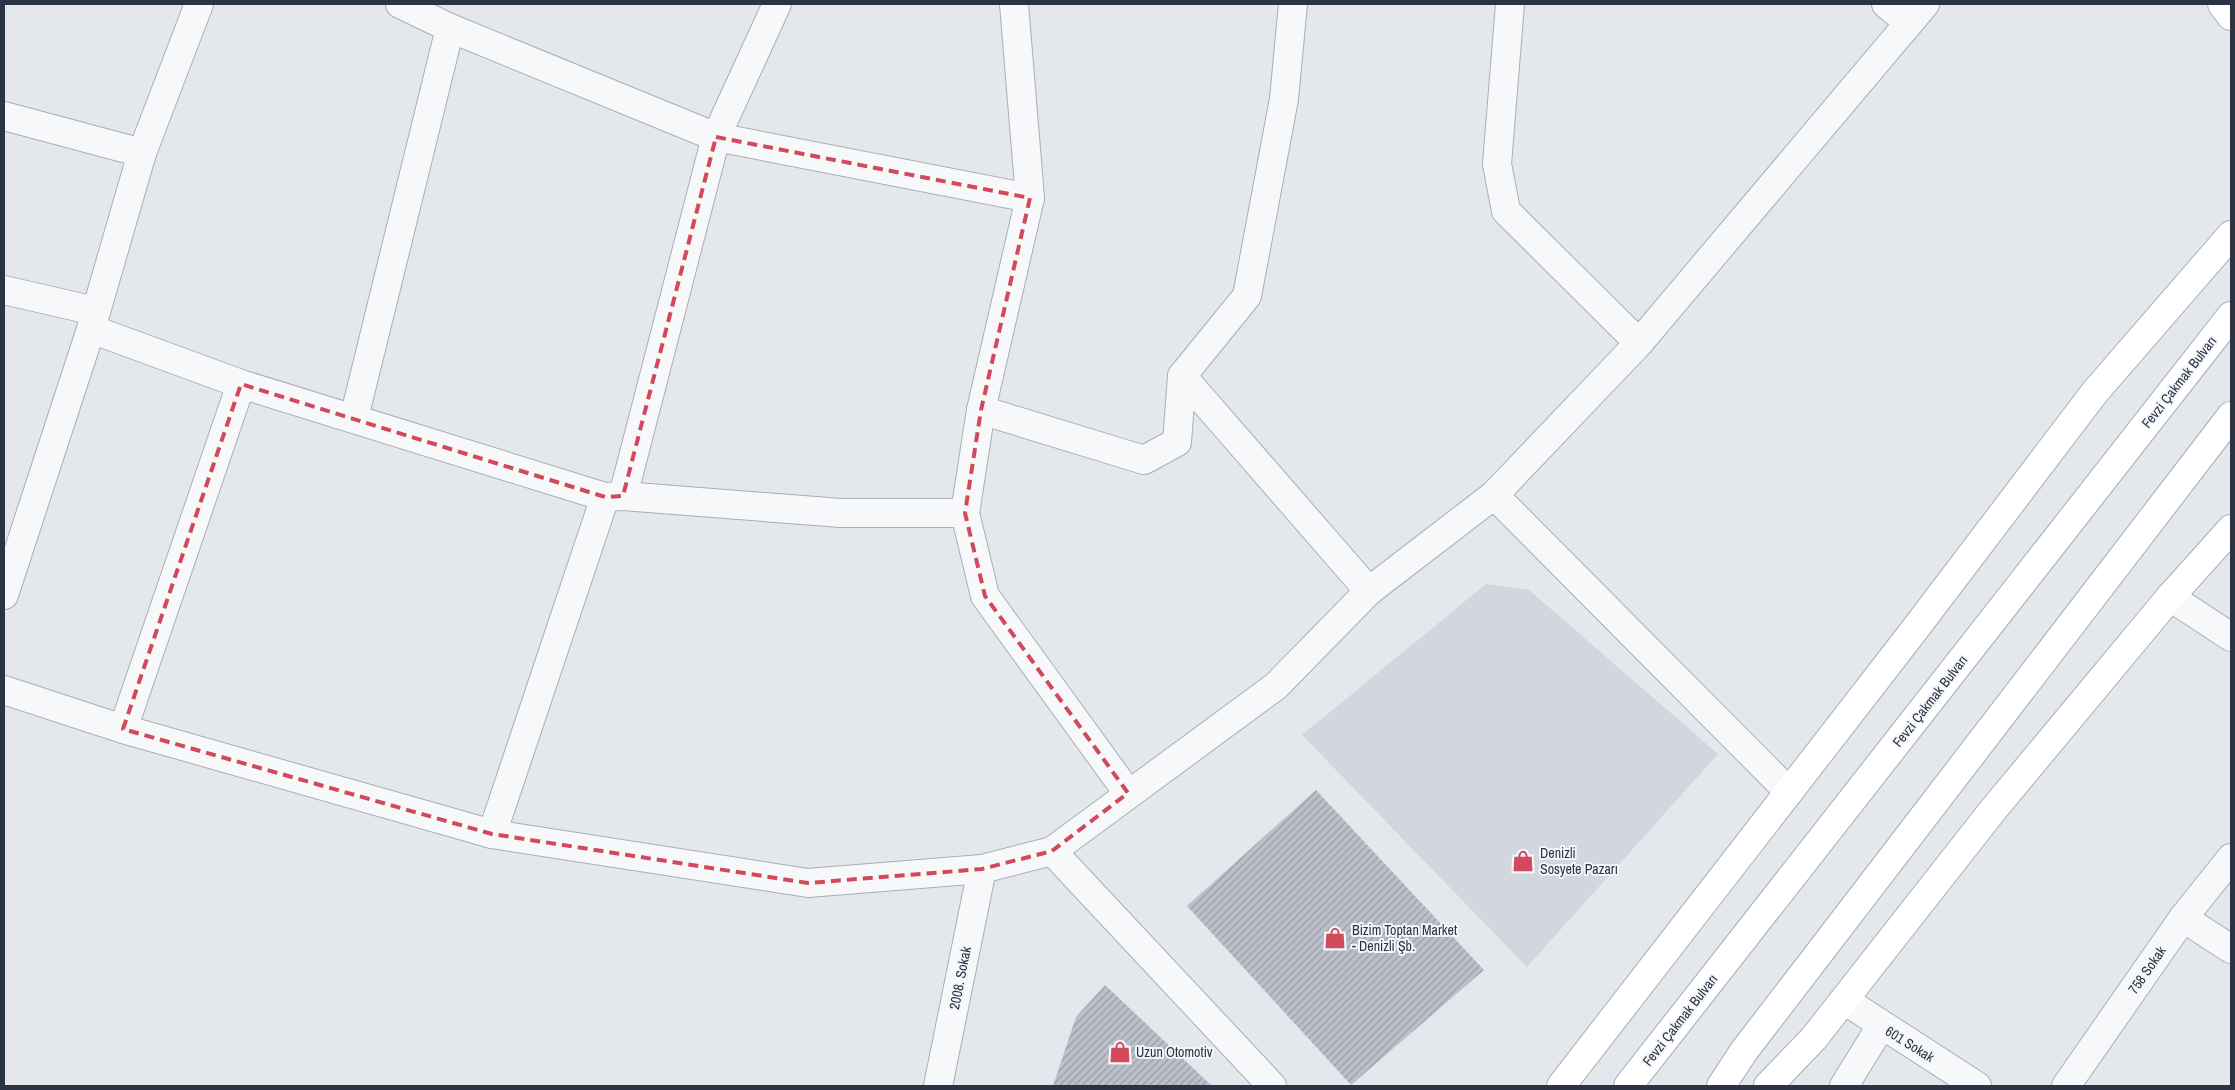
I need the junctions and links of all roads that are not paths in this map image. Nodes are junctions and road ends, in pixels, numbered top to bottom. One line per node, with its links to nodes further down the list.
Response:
1 (199, 4): 14 (street)
2 (400, 4): 11 (street)
3 (777, 4): 13 (street)
4 (1014, 4): 15 (street)
5 (1294, 4): 23 (street)
6 (1510, 4): 22 (street)
7 (1886, 4): 9 (street)
8 (2222, 4): 10 (main road)
9 (1917, 13): 22 (street)
10 (2231, 16)
11 (450, 28): 13 (street); 27 (street)
12 (4, 116): 14 (street)
13 (716, 137): 15 (street); 29 (street)
14 (142, 153): 21 (street)
15 (1030, 198): 25 (street)
16 (2231, 235): 18 (main road)
17 (2231, 259): 18 (main road)
18 (2184, 289): 38 (main road)
19 (4, 290): 21 (street)
20 (2231, 316): 53 (main road, Fevzi Çakmak Bulvarı)
21 (93, 320): 24 (street); 33 (street)
22 (1639, 343): 28 (street)
23 (1182, 376): 25 (street); 32 (street)
24 (241, 384): 27 (street); 37 (street)
25 (981, 410): 30 (street)
26 (2231, 416): 49 (main road)
27 (354, 418): 29 (street)
28 (1494, 495): 32 (street); 38 (street)
29 (614, 496): 30 (street); 40 (street)
30 (965, 513): 39 (street)
31 (2231, 529): 34 (main road)
32 (1369, 591): 39 (street)
33 (4, 595)
34 (2170, 597): 35 (street); 46 (main road)
35 (2231, 637)
36 (4, 690): 37 (street)
37 (122, 729): 40 (street)
38 (1789, 792): 52 (main road)
39 (1128, 793): 41 (street)
40 (492, 834): 43 (street)
41 (1052, 851): 43 (street); 51 (street)
42 (2231, 858): 44 (street, 758 Sokak)
43 (982, 870): 50 (street, 2008. Sokak)
44 (2183, 918): 45 (street); 60 (street, 758 Sokak)
45 (2231, 949)
46 (1844, 1000): 47 (street, 601 Sokak); 48 (main road)
47 (1881, 1026): 58 (street); 59 (street, 601 Sokak)
48 (1814, 1038): 56 (main road); 57 (main road)
49 (1744, 1051): 54 (main road); 55 (main road)
50 (938, 1086)
51 (1272, 1086)
52 (1561, 1086)
53 (1626, 1086)
54 (1712, 1086)
55 (1721, 1086)
56 (1768, 1086)
57 (1779, 1086)
58 (1844, 1086)
59 (1977, 1086)
60 (2066, 1086)

